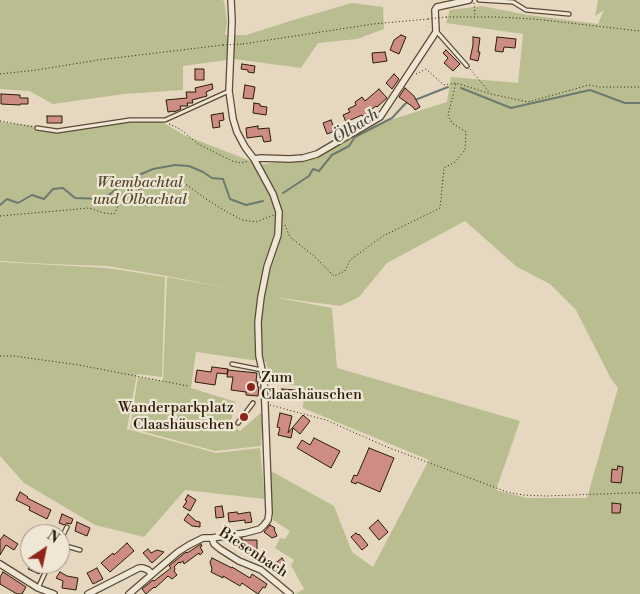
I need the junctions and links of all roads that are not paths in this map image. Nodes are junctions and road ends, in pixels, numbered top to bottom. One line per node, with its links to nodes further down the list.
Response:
1 (231, 0): 7 (street)
2 (469, 0): 5 (street)
3 (479, 0): 4 (lane)
4 (569, 14)
5 (436, 32): 6 (lane); 9 (street)
6 (467, 66)
7 (229, 91): 8 (lane); 9 (street)
8 (37, 128)
9 (254, 159): 11 (street)
10 (232, 364): 11 (lane)
11 (262, 370): 14 (street)
12 (253, 403): 13 (lane)
13 (238, 423)
14 (212, 538): 19 (street, Biesenbach); 24 (street, Biesenbach)
15 (70, 547): 16 (lane)
16 (80, 550)
17 (0, 564): 20 (street)
18 (44, 574): 20 (lane)
19 (152, 574): 22 (street); 23 (street, Biesenbach)
20 (38, 588): 21 (street)
21 (54, 594)
22 (88, 594)
23 (129, 594)
24 (290, 594)

